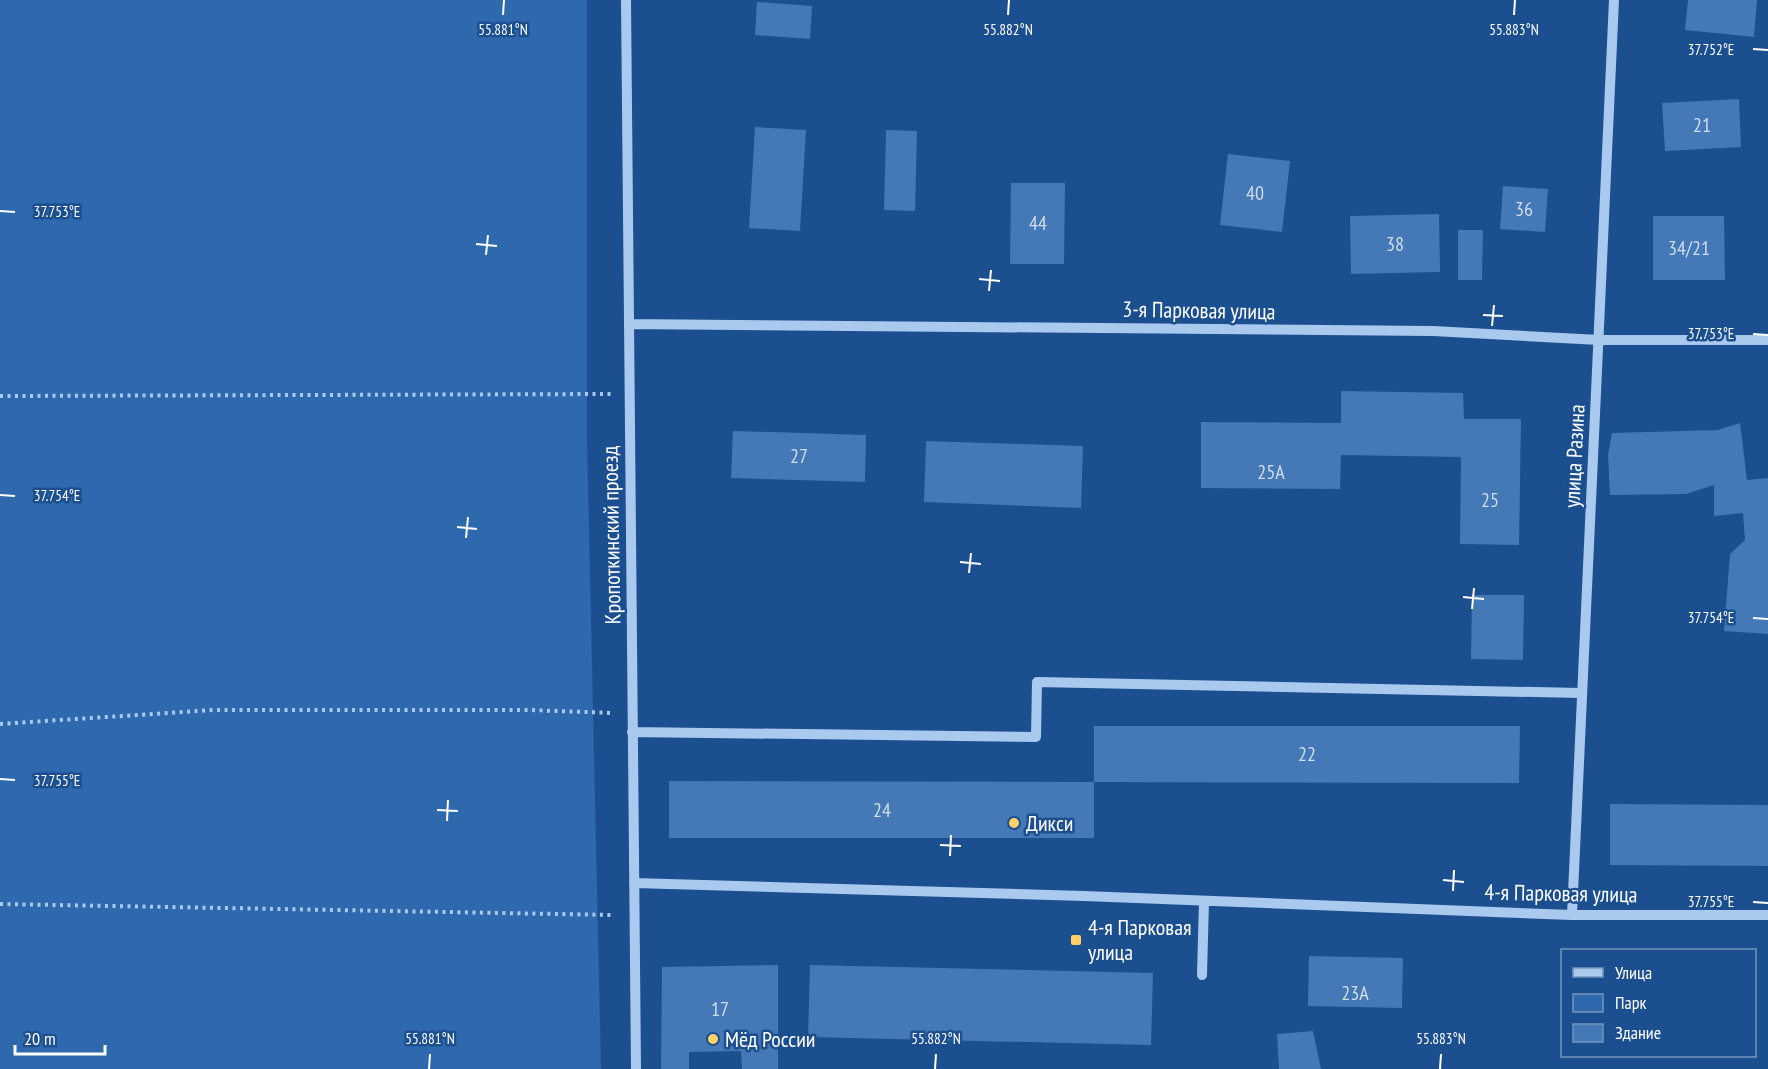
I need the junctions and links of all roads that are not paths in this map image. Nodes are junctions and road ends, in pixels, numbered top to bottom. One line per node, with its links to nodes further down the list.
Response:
1 (626, 0): 3 (street, Кропоткинский проезд)
2 (1614, 0): 4 (street, улица Разина)
3 (629, 324): 4 (street, 3-я Парковая улица); 7 (street, Кропоткинский проезд)
4 (1599, 340): 5 (street, 3-я Парковая улица); 6 (street, улица Разина)
5 (1768, 340)
6 (1581, 693): 7 (street); 10 (street, улица Разина)
7 (632, 732): 8 (street, Кропоткинский проезд)
8 (634, 883): 9 (street, 4-я Парковая улица); 13 (street, Кропоткинский проезд)
9 (1204, 901): 10 (street, 4-я Парковая улица); 12 (street)
10 (1572, 915): 11 (street, 4-я Парковая улица)
11 (1768, 915)
12 (1202, 975)
13 (636, 1069)

